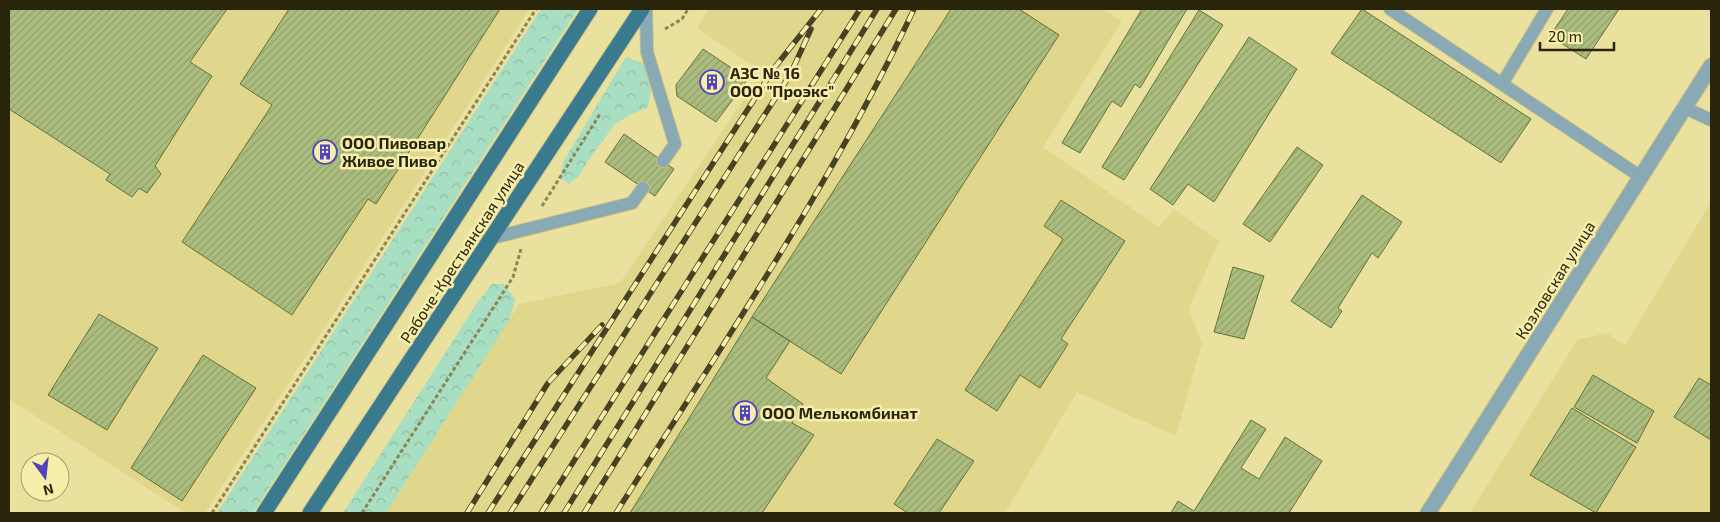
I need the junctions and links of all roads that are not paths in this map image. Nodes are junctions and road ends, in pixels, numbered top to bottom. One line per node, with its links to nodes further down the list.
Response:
1 (590, 9): 14 (main road, Рабоче-Крестьянская улица)
2 (642, 9): 13 (main road, Рабоче-Крестьянская улица)
3 (646, 9): 10 (lane)
4 (1390, 9): 7 (lane)
5 (1547, 9): 7 (lane)
6 (1711, 66): 8 (street, Козловская улица)
7 (1502, 84): 11 (lane)
8 (1685, 108): 9 (lane); 11 (street, Козловская улица)
9 (1711, 120)
10 (663, 161)
11 (1641, 177): 16 (street, Козловская улица)
12 (643, 188): 13 (lane)
13 (492, 238): 15 (main road, Рабоче-Крестьянская улица)
14 (264, 513)
15 (310, 513)
16 (1428, 513)

